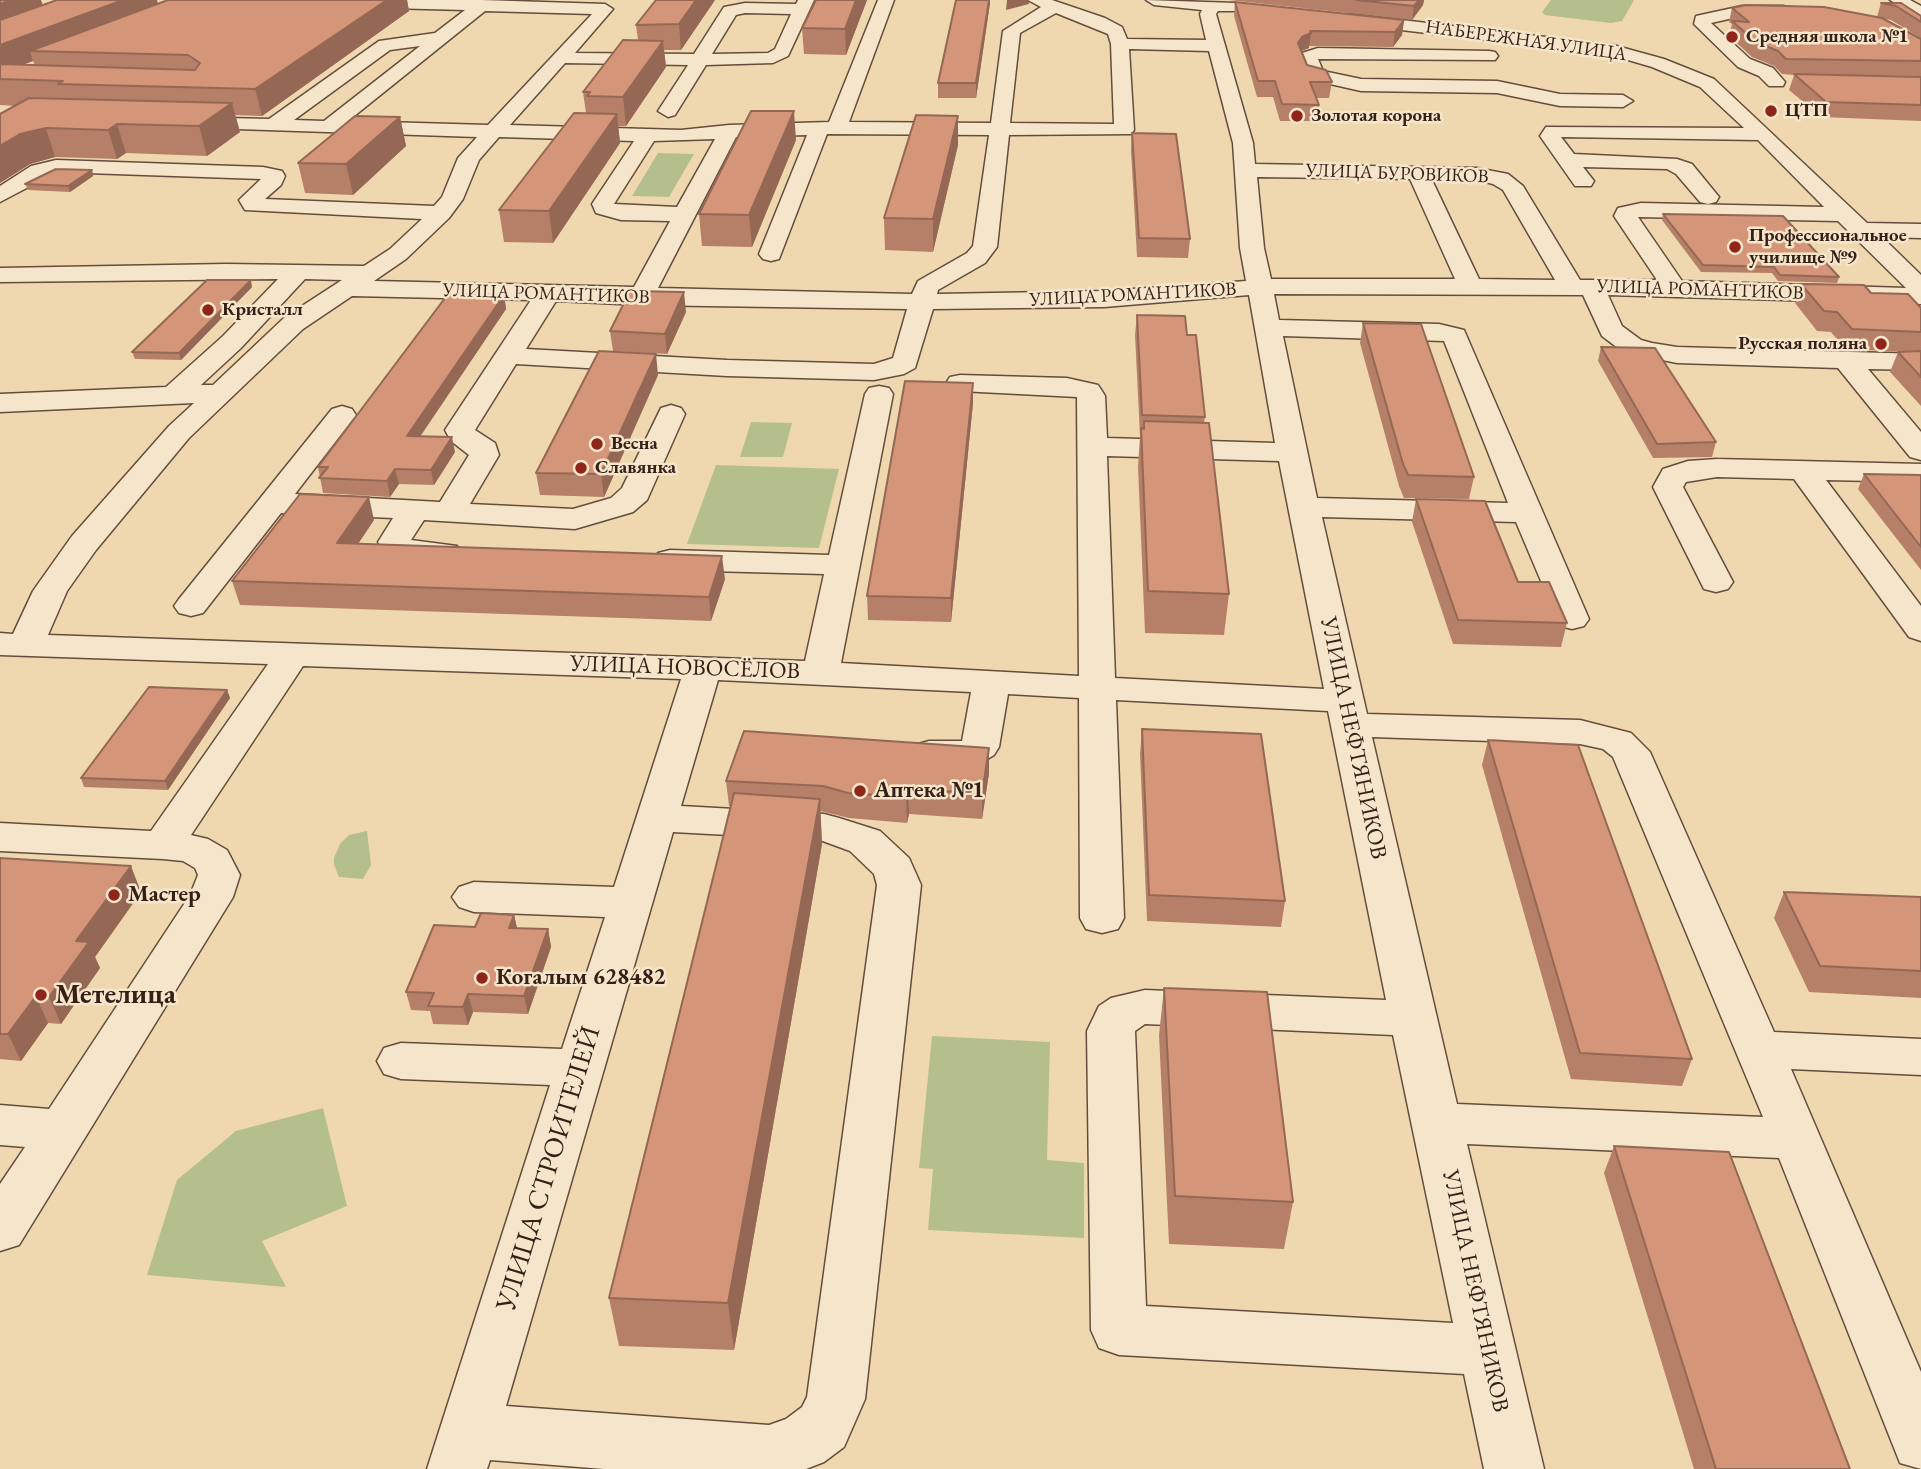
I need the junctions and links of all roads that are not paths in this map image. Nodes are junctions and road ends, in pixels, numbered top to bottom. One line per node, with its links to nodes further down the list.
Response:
1 (271, 0): 7 (street)
2 (886, 0): 35 (street)
3 (1154, 0): 8 (street)
4 (1898, 0): 12 (street)
5 (1045, 3): 16 (street); 34 (street)
6 (804, 4): 22 (street); 22 (street)
7 (482, 5): 15 (street); 21 (street)
8 (1212, 6): 10 (street); 17 (street, УЛИЦА НЕФТЯНИКОВ)
9 (1440, 9): 14 (street)
10 (1250, 10)
11 (1804, 11): 25 (street)
12 (1921, 13)
13 (1329, 17): 14 (street, НАБЕРЕЖНАЯ УЛИЦА)
14 (1426, 27): 19 (street, НАБЕРЕЖНАЯ УЛИЦА)
15 (440, 38): 27 (street); 28 (street)
16 (1120, 44): 17 (street); 34 (street)
17 (1218, 46): 42 (street, УЛИЦА НЕФТЯНИКОВ)
18 (1387, 54): 20 (street); 26 (street); 26 (street)
19 (1633, 55): 24 (street); 25 (street, НАБЕРЕЖНАЯ УЛИЦА)
20 (1509, 57)
21 (561, 58): 22 (street); 37 (street)
22 (701, 59): 30 (street)
23 (1550, 61): 24 (street)
24 (1601, 71): 29 (street)
25 (1707, 83): 38 (street, НАБЕРЕЖНАЯ УЛИЦА)
26 (1405, 86): 29 (street)
27 (316, 95): 28 (street); 32 (street)
28 (367, 96): 33 (street)
29 (1623, 101): 31 (street)
30 (668, 111)
31 (1643, 123)
32 (274, 126): 33 (street); 41 (street)
33 (327, 128): 37 (street)
34 (1000, 128): 35 (street); 64 (street)
35 (828, 129): 36 (street); 51 (street)
36 (729, 131): 39 (street); 48 (street)
37 (492, 132): 39 (street); 47 (street)
38 (1763, 134): 40 (street); 49 (street, НАБЕРЕЖНАЯ УЛИЦА)
39 (647, 136): 48 (street)
40 (1567, 160): 44 (street); 46 (street)
41 (130, 168): 45 (street); 47 (street)
42 (1247, 170): 43 (street, УЛИЦА БУРОВИКОВ); 57 (street, УЛИЦА НЕФТЯНИКОВ)
43 (1418, 173): 55 (street); 56 (street, УЛИЦА БУРОВИКОВ)
44 (1583, 181)
45 (0, 195)
46 (1708, 197)
47 (441, 213): 53 (street)
48 (685, 214): 63 (street)
49 (1854, 222): 50 (street); 59 (street); 60 (street, НАБЕРЕЖНАЯ УЛИЦА)
50 (1921, 231)
51 (771, 254)
52 (298, 272): 53 (street); 54 (street); 66 (street)
53 (369, 273): 58 (street)
54 (0, 275)
55 (1470, 286): 56 (street, УЛИЦА РОМАНТИКОВ); 57 (street, УЛИЦА РОМАНТИКОВ)
56 (1581, 286): 59 (street, УЛИЦА РОМАНТИКОВ); 69 (street)
57 (1259, 287): 64 (street, УЛИЦА РОМАНТИКОВ); 65 (street, УЛИЦА НЕФТЯНИКОВ)
58 (345, 288): 61 (street, УЛИЦА РОМАНТИКОВ); 67 (street)
59 (1675, 288): 62 (street, УЛИЦА РОМАНТИКОВ)
60 (1921, 289)
61 (547, 295): 63 (street, УЛИЦА РОМАНТИКОВ); 68 (street)
62 (1921, 296)
63 (641, 297): 64 (street, УЛИЦА РОМАНТИКОВ)
64 (922, 302): 68 (street)
65 (1267, 328): 80 (street, УЛИЦА НЕФТЯНИКОВ); 87 (street)
66 (232, 342): 67 (street); 74 (street)
67 (271, 343): 72 (street)
68 (506, 356): 86 (street)
69 (1846, 360): 70 (street); 79 (street)
70 (1921, 362)
71 (960, 383): 78 (street)
72 (218, 393): 74 (street); 95 (street)
73 (879, 394): 90 (street)
74 (174, 395): 75 (street)
75 (0, 403)
76 (671, 414): 86 (street)
77 (342, 415): 83 (street)
78 (1093, 447): 80 (street); 100 (street)
79 (1921, 451)
80 (1292, 452): 84 (street, УЛИЦА НЕФТЯНИКОВ)
81 (1803, 470): 82 (street); 91 (street); 94 (street)
82 (1921, 473)
83 (272, 503): 85 (street); 92 (street)
84 (1303, 507): 87 (street); 101 (street, УЛИЦА НЕФТЯНИКОВ)
85 (414, 509): 86 (street); 88 (street)
86 (449, 513)
87 (1528, 513): 93 (street)
88 (480, 554)
89 (634, 559): 90 (street)
90 (843, 565): 98 (street)
91 (1716, 582)
92 (191, 606)
93 (1572, 619)
94 (1921, 630)
95 (13, 644): 96 (street, УЛИЦА НОВОСЁЛОВ)
96 (293, 654): 97 (street, УЛИЦА НОВОСЁЛОВ); 105 (street)
97 (703, 668): 98 (street, УЛИЦА НОВОСЁЛОВ); 103 (street, УЛИЦА СТРОИТЕЛЕЙ)
98 (821, 673): 99 (street, УЛИЦА НОВОСЁЛОВ)
99 (992, 681): 100 (street, УЛИЦА НОВОСЁЛОВ); 102 (street)
100 (1097, 688): 101 (street, УЛИЦА НОВОСЁЛОВ); 108 (street)
101 (1347, 713): 109 (street, УЛИЦА НЕФТЯНИКОВ); 110 (street, УЛИЦА НОВОСЁЛОВ)
102 (889, 750)
103 (658, 818): 107 (street, УЛИЦА СТРОИТЕЛЕЙ); 122 (street)
104 (0, 837): 105 (street)
105 (163, 845): 116 (street)
106 (474, 897): 107 (street)
107 (632, 903): 113 (street, УЛИЦА СТРОИТЕЛЕЙ)
108 (1102, 918)
109 (1413, 1019): 114 (street, УЛИЦА НЕФТЯНИКОВ); 119 (street)
110 (1758, 1049): 111 (street); 117 (street, УЛИЦА НОВОСЁЛОВ)
111 (1921, 1057)
112 (401, 1061): 113 (street)
113 (581, 1068): 122 (street, УЛИЦА СТРОИТЕЛЕЙ)
114 (1438, 1124): 117 (street); 119 (street, УЛИЦА НЕФТЯНИКОВ)
115 (0, 1125): 116 (street)
116 (61, 1130): 118 (street)
117 (1797, 1139): 120 (street, УЛИЦА НОВОСЁЛОВ)
118 (0, 1229)
119 (1488, 1350): 123 (street, УЛИЦА НЕФТЯНИКОВ)
120 (1908, 1381): 121 (street, УЛИЦА НОВОСЁЛОВ)
121 (1921, 1443)
122 (462, 1450)
123 (1514, 1469)

